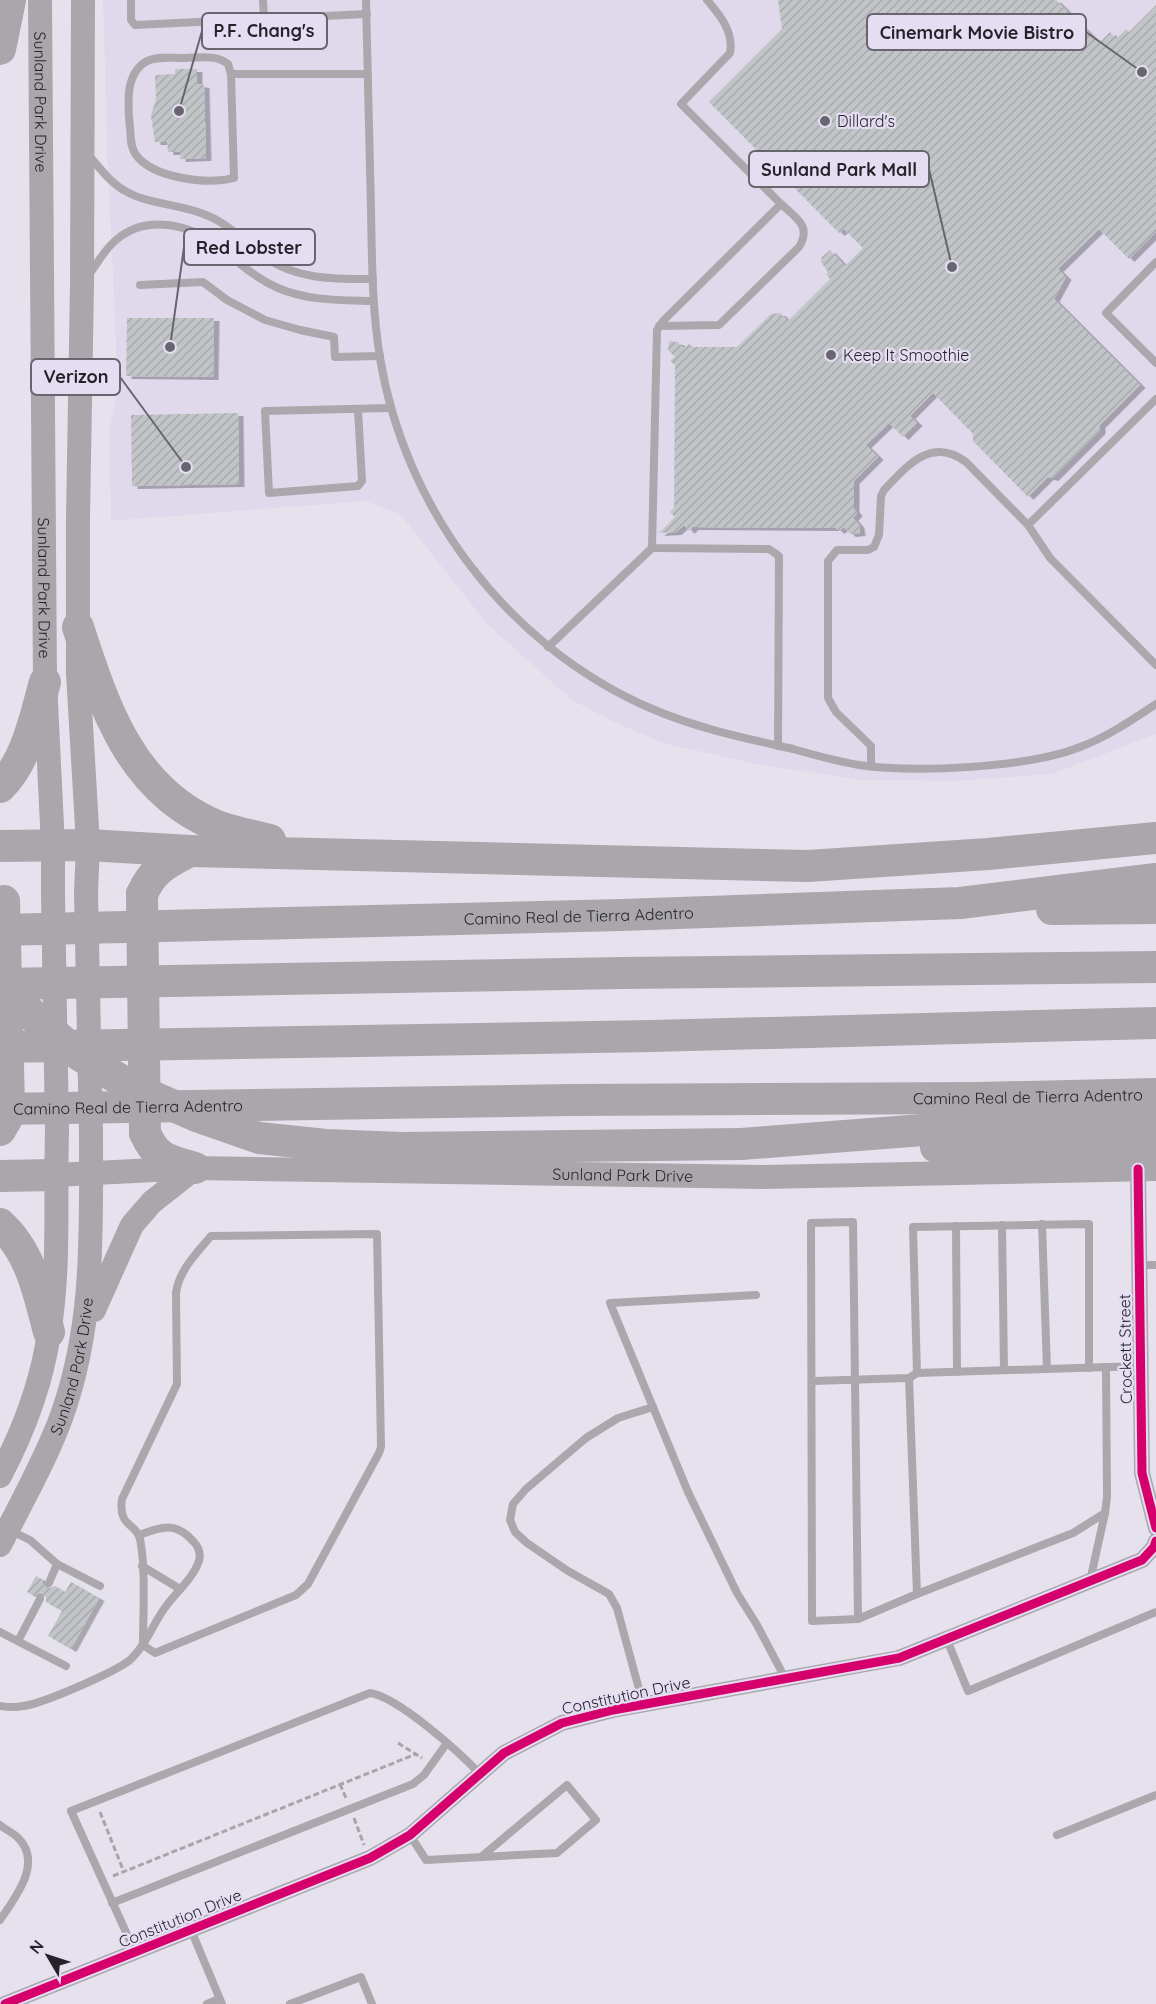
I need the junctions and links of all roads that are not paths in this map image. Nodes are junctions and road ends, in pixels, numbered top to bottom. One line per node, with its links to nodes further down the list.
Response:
1 (10, 0): 10 (highway)
2 (40, 0): 31 (main road, Sunland Park Drive)
3 (83, 0): 13 (main road, Sunland Park Drive)
4 (131, 0): 9 (lane)
5 (263, 0): 9 (lane)
6 (366, 0): 8 (lane)
7 (707, 0): 14 (lane)
8 (367, 14): 9 (lane); 12 (lane)
9 (264, 19)
10 (0, 49)
11 (231, 74): 11 (lane); 12 (lane)
12 (368, 74): 16 (lane)
13 (82, 147): 16 (lane); 17 (main road, Sunland Park Drive)
14 (781, 204): 20 (lane); 20 (lane)
15 (1156, 262): 22 (lane)
16 (373, 279): 19 (lane)
17 (82, 284): 19 (lane); 28 (main road, Sunland Park Drive)
18 (140, 285): 21 (lane)
19 (373, 301): 21 (lane)
20 (659, 326): 27 (lane)
21 (380, 356): 24 (lane)
22 (1156, 363)
23 (1156, 399): 26 (lane)
24 (390, 408): 25 (lane); 29 (lane)
25 (358, 410): 25 (lane)
26 (1028, 525): 30 (lane); 34 (lane)
27 (652, 548): 29 (lane); 33 (lane)
28 (78, 627): 37 (main road, Sunland Park Drive); 41 (highway)
29 (548, 647): 33 (lane)
30 (1156, 665)
31 (45, 682): 35 (highway); 39 (main road, Sunland Park Drive)
32 (1156, 704): 34 (lane)
33 (778, 746): 34 (lane)
34 (871, 766)
35 (0, 788)
36 (1156, 838): 41 (highway)
37 (88, 845): 39 (highway); 40 (highway); 59 (main road, Sunland Park Drive, bridge)
38 (0, 846): 39 (highway)
39 (53, 846): 60 (main road, Sunland Park Drive, bridge)
40 (190, 851): 41 (highway); 58 (highway, bridge)
41 (333, 854)
42 (1156, 879): 43 (highway, Camino Real de Tierra Adentro)
43 (960, 903): 44 (highway, Camino Real de Tierra Adentro); 45 (highway)
44 (1, 906): 55 (highway, bridge)
45 (1156, 908)
46 (1156, 967): 47 (highway)
47 (0, 982): 56 (highway, bridge)
48 (1156, 1023): 49 (highway)
49 (0, 1047)
50 (1156, 1074): 52 (highway)
51 (1156, 1094): 52 (highway, Camino Real de Tierra Adentro)
52 (571, 1100): 53 (highway, Camino Real de Tierra Adentro)
53 (0, 1109)
54 (1156, 1122): 56 (highway)
55 (0, 1130)
56 (741, 1144): 57 (highway)
57 (1150, 1162): 58 (main road, Sunland Park Drive); 66 (street, Crockett Street)
58 (195, 1168): 59 (main road, Sunland Park Drive); 70 (main road)
59 (91, 1174): 60 (main road, Sunland Park Drive); 70 (main road, Sunland Park Drive)
60 (55, 1175): 61 (highway); 69 (main road, Sunland Park Drive)
61 (0, 1176)
62 (0, 1224): 69 (highway)
63 (1042, 1224): 64 (lane); 73 (lane); 74 (lane)
64 (1002, 1225): 65 (lane); 75 (lane)
65 (957, 1226): 76 (lane); 77 (lane)
66 (1139, 1265): 67 (lane); 71 (street, Crockett Street)
67 (1156, 1265)
68 (756, 1295): 80 (lane)
69 (49, 1332): 81 (main road, Sunland Park Drive)
70 (82, 1337): 85 (main road, Sunland Park Drive)
71 (1140, 1366): 72 (lane); 83 (street, Crockett Street)
72 (1106, 1367): 73 (lane); 82 (lane)
73 (1089, 1368): 74 (lane)
74 (1047, 1369): 75 (lane)
75 (1005, 1370): 76 (lane)
76 (957, 1372): 77 (lane)
77 (913, 1375): 78 (lane); 93 (lane)
78 (856, 1380): 79 (lane); 79 (lane); 96 (lane)
79 (813, 1382): 96 (lane)
80 (653, 1407): 102 (lane); 103 (lane)
81 (0, 1476)
82 (1106, 1513): 89 (lane); 93 (lane)
83 (1156, 1527)
84 (139, 1535): 88 (lane); 92 (lane); 100 (lane)
85 (4, 1537): 87 (lane)
86 (1155, 1544): 89 (street, Constitution Drive)
87 (57, 1564): 90 (lane); 91 (lane)
88 (142, 1566): 92 (lane); 100 (lane)
89 (1090, 1581): 98 (street, Constitution Drive)
90 (49, 1583)
91 (100, 1586)
92 (180, 1589): 100 (lane)
93 (917, 1594): 96 (lane)
94 (40, 1599): 99 (lane)
95 (1156, 1612): 98 (lane)
96 (858, 1619)
97 (0, 1632): 99 (lane)
98 (947, 1640): 102 (street, Constitution Drive)
99 (18, 1641): 101 (lane)
100 (143, 1646): 104 (lane)
101 (66, 1666)
102 (785, 1678): 103 (street, Constitution Drive)
103 (643, 1704): 106 (street, Constitution Drive)
104 (0, 1706)
105 (447, 1743): 106 (lane); 112 (lane); 112 (lane)
106 (479, 1773): 110 (street, Constitution Drive)
107 (1156, 1795): 109 (lane)
108 (0, 1825): 113 (lane)
109 (1057, 1834)
110 (410, 1835): 111 (lane); 114 (street, Constitution Drive)
111 (481, 1857): 111 (lane)
112 (112, 1903): 115 (lane)
113 (0, 1920)
114 (191, 1930): 115 (street, Constitution Drive); 116 (lane)
115 (135, 1952): 117 (street, Constitution Drive)
116 (221, 2001): 118 (lane)
117 (5, 2004)
118 (207, 2004)
119 (290, 2004): 120 (lane)
120 (372, 2004)

